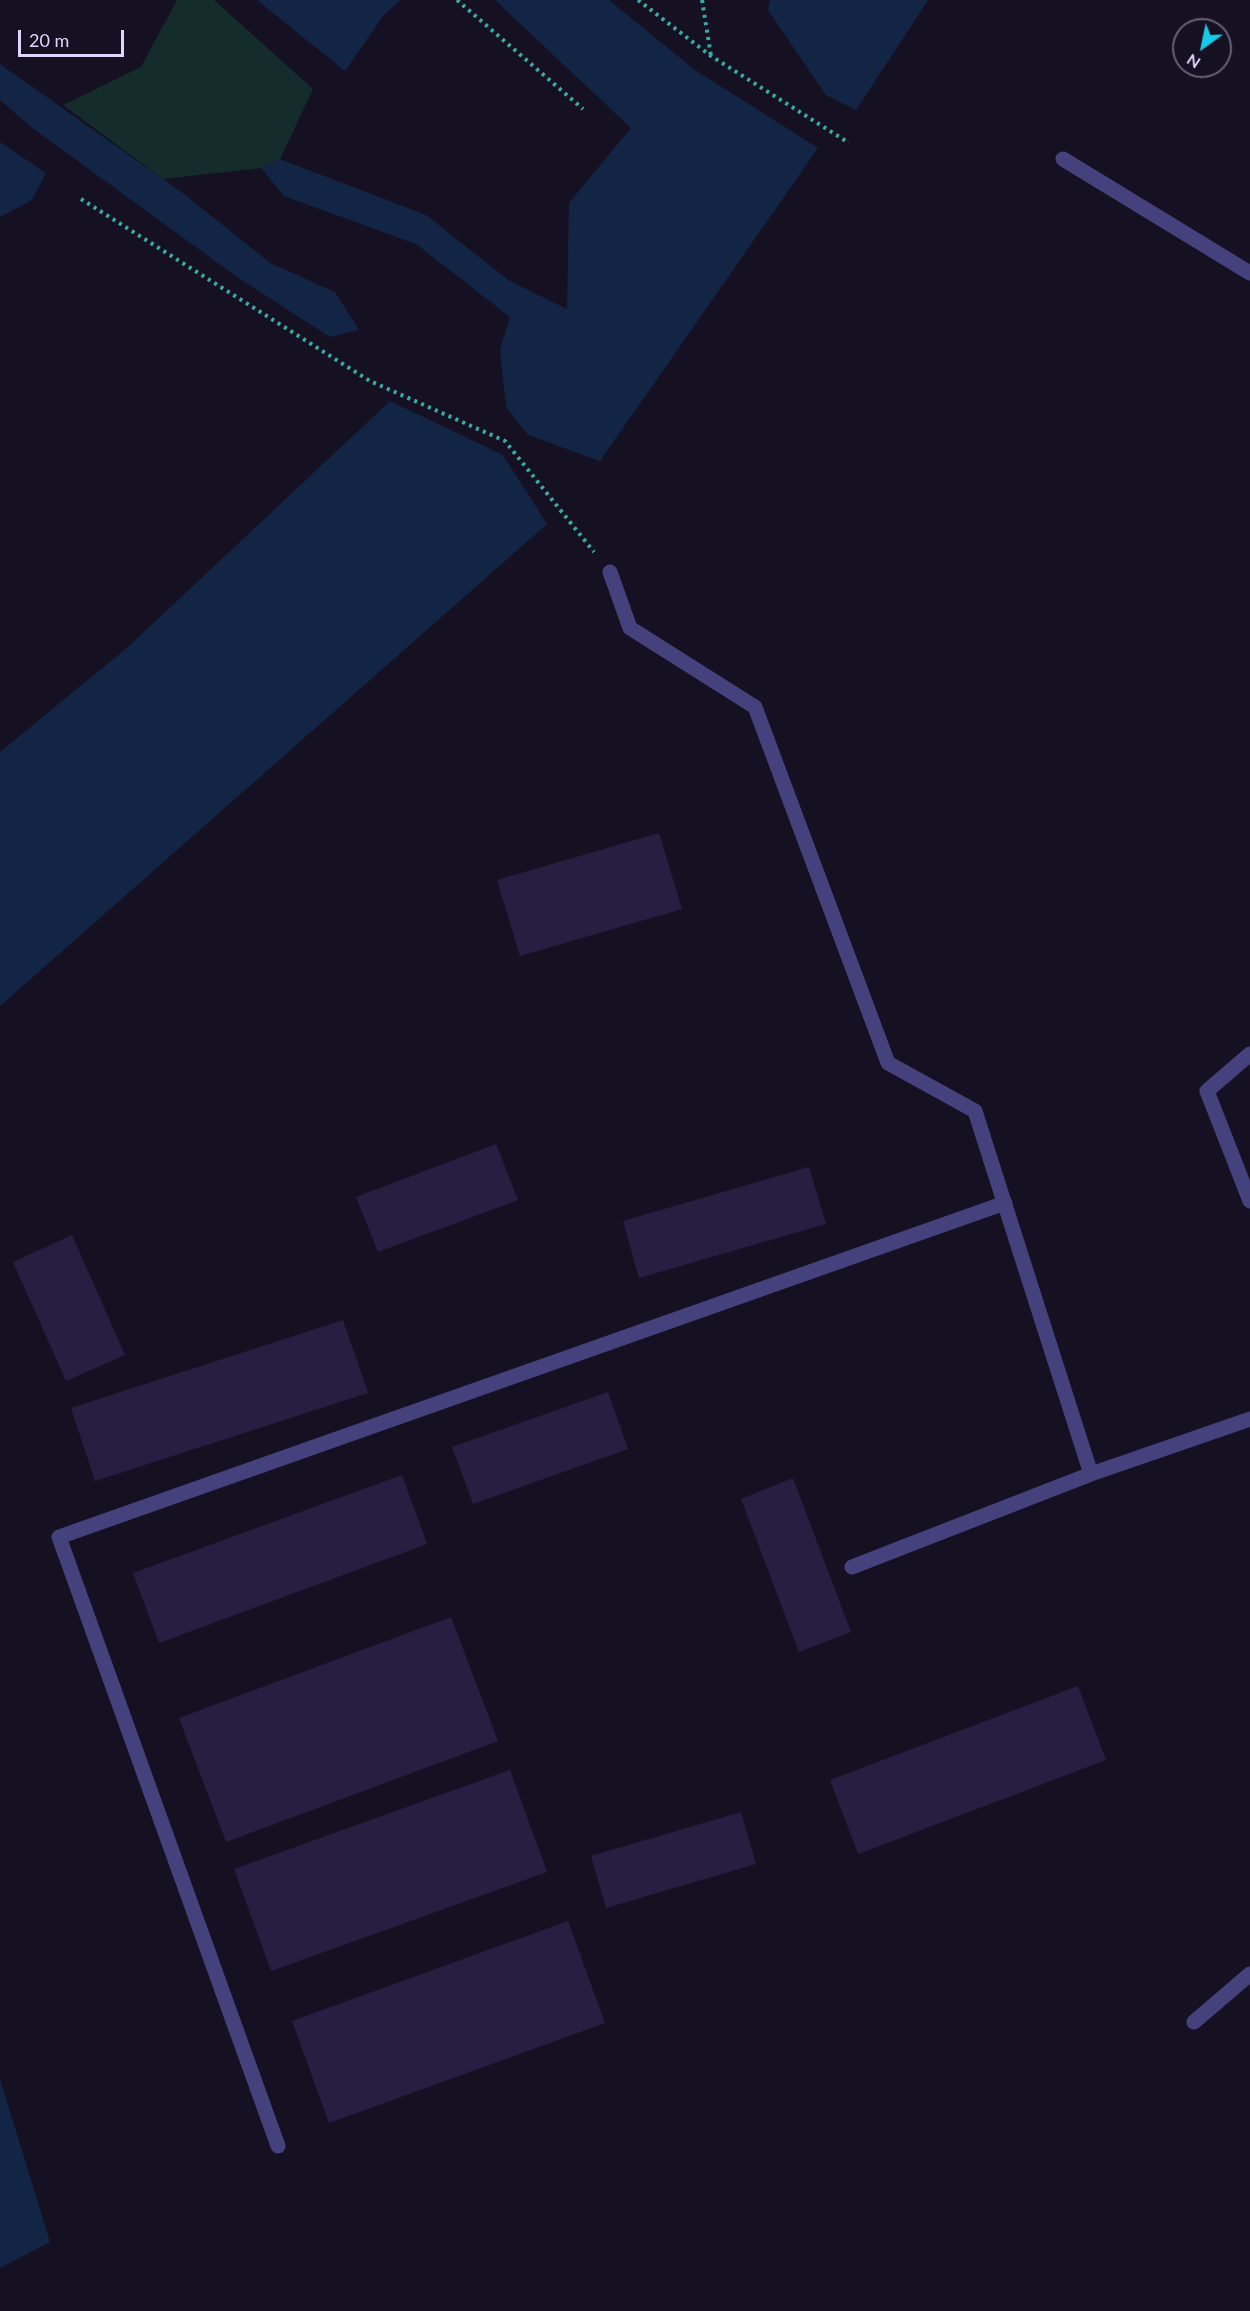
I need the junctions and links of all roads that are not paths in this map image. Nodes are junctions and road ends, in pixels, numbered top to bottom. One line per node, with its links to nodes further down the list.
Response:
1 (1063, 159): 2 (street)
2 (1250, 273)
3 (610, 572): 6 (street)
4 (1250, 1054): 5 (street)
5 (1250, 1201)
6 (1005, 1203): 8 (street); 12 (street)
7 (1250, 1419): 8 (street)
8 (1091, 1474): 9 (street)
9 (852, 1567)
10 (1250, 1974): 11 (street)
11 (1194, 2022)
12 (278, 2146)

